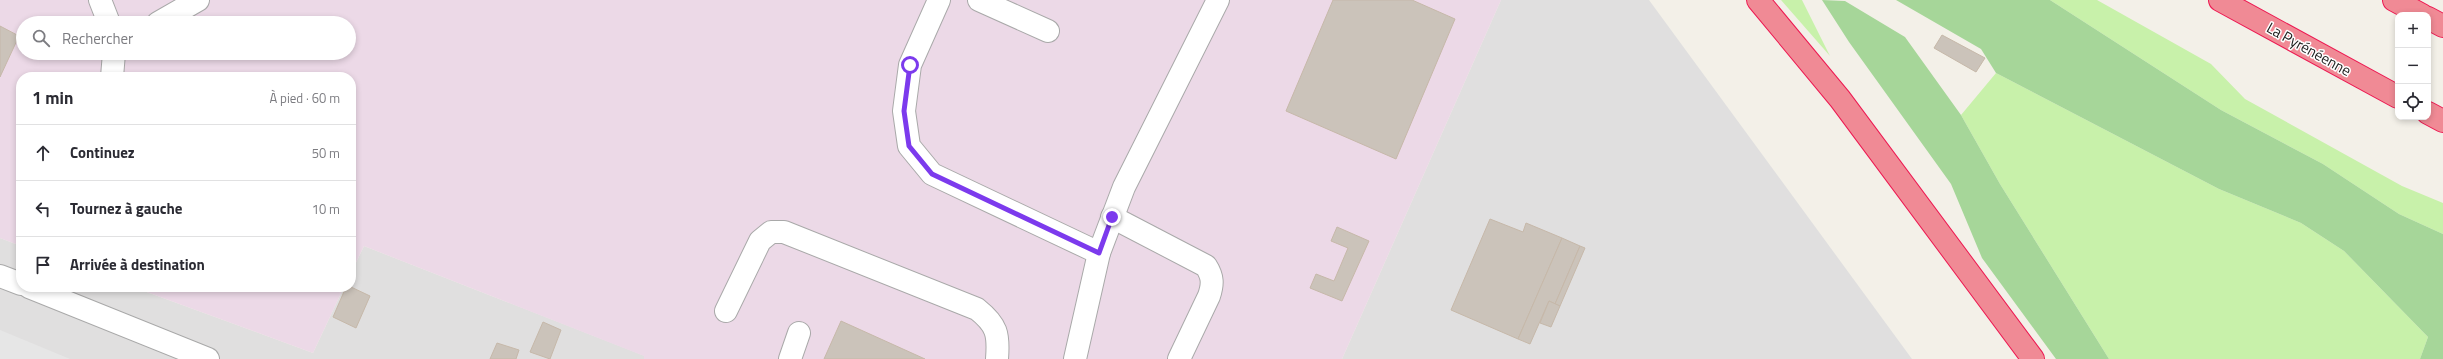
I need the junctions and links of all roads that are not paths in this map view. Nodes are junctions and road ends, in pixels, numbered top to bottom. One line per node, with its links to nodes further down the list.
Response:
1 (100, 0): 10 (street)
2 (198, 0): 11 (street)
3 (939, 0): 21 (street)
4 (979, 0): 14 (street)
5 (1758, 0): 32 (highway)
6 (2220, 0): 17 (highway, La Pyrénéenne)
7 (2394, 0): 9 (highway)
8 (1209, 3): 20 (street)
9 (2416, 12)
10 (106, 16)
11 (170, 16)
12 (2431, 20): 13 (highway)
13 (2443, 26)
14 (1048, 31)
15 (113, 60): 16 (street)
16 (112, 72)
17 (2395, 95)
18 (2431, 115): 19 (highway)
19 (2443, 121)
20 (1112, 217): 21 (street); 31 (street)
21 (1099, 253): 30 (street)
22 (0, 276): 23 (street)
23 (16, 282)
24 (44, 292): 27 (street)
25 (726, 311): 29 (street)
26 (798, 333): 28 (street)
27 (208, 359)
28 (790, 359)
29 (997, 359)
30 (1075, 359)
31 (1179, 359)
32 (2033, 359)

